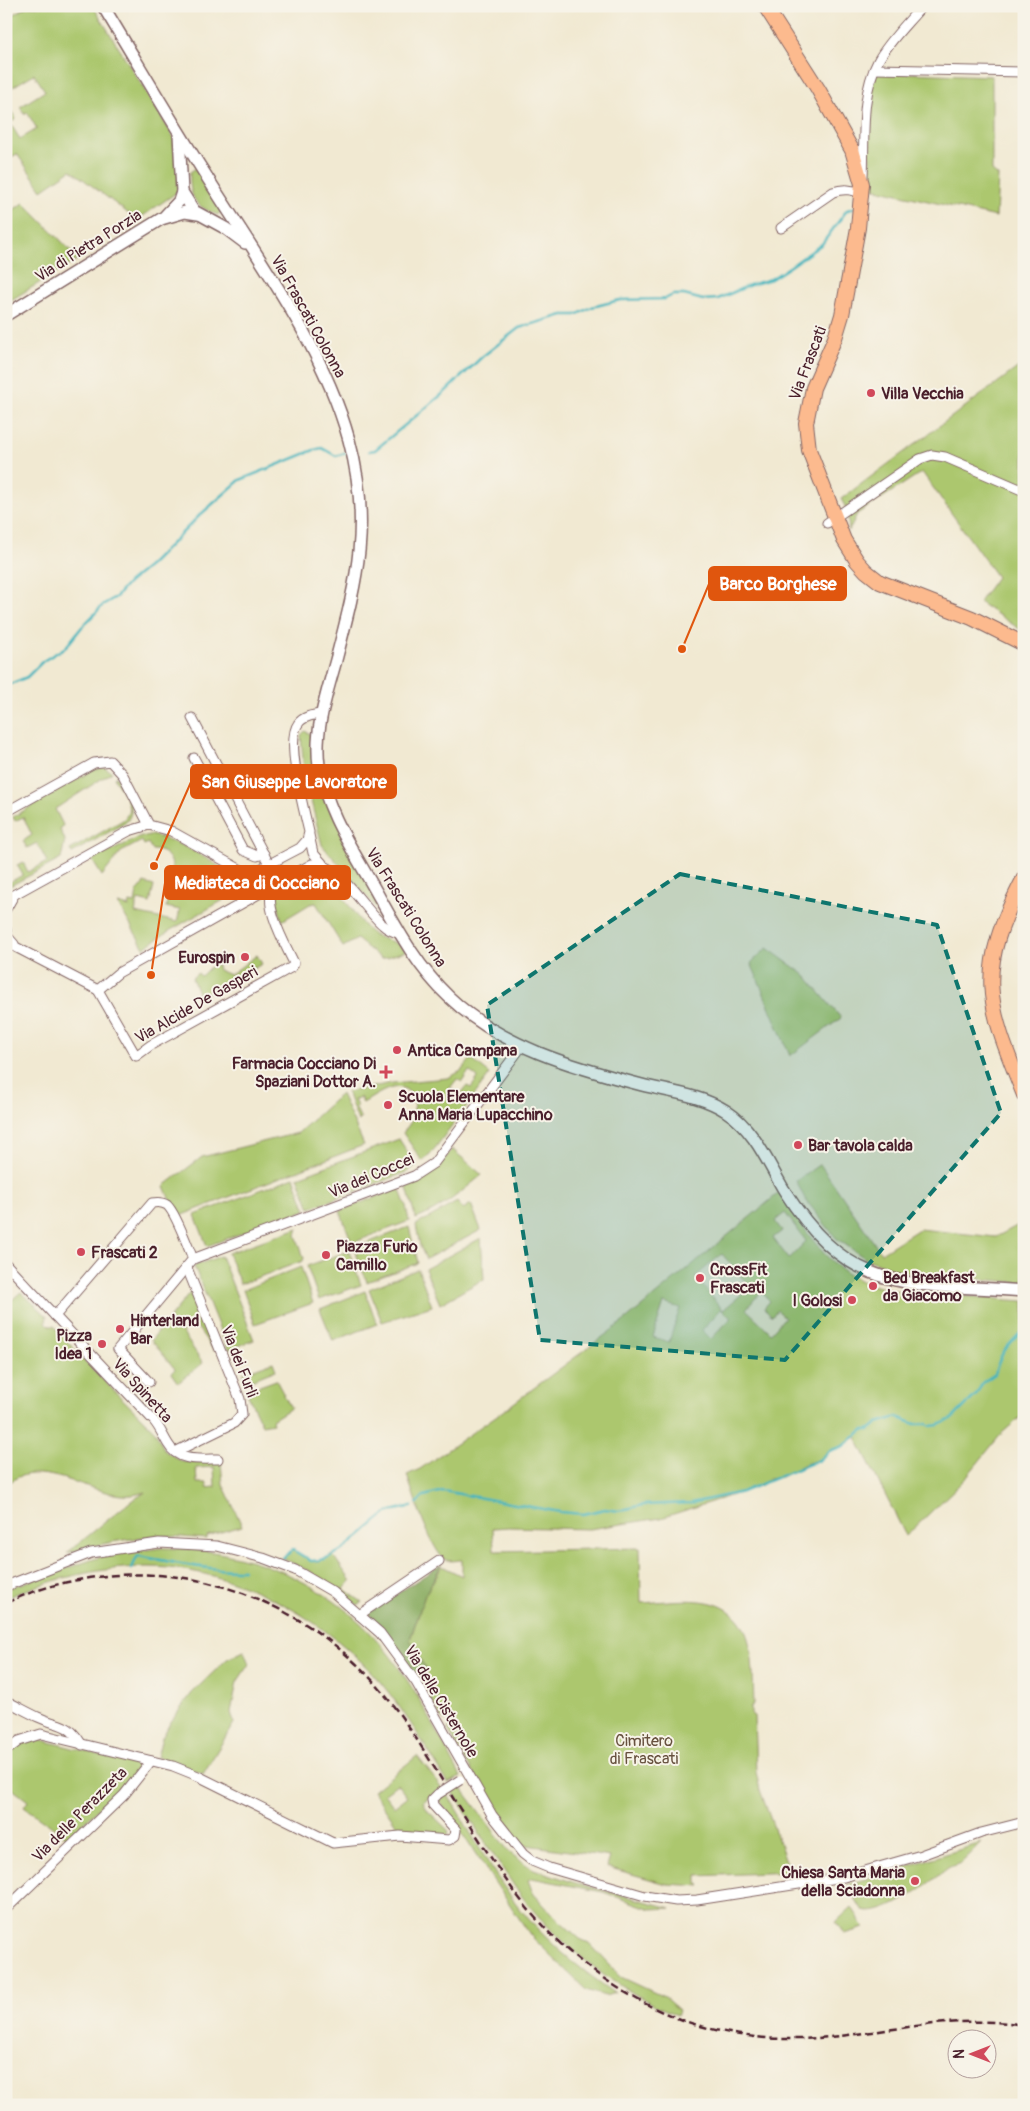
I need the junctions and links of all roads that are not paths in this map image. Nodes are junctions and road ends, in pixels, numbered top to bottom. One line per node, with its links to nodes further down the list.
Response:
1 (103, 6): 6 (street, Via Frascati Colonna)
2 (765, 6): 10 (main road, Via Frascati)
3 (922, 6): 4 (street)
4 (875, 69): 5 (street); 10 (street)
5 (1024, 72)
6 (177, 128): 7 (street, Via Frascati Colonna); 8 (street, Via Frascati Colonna)
7 (200, 167): 8 (street); 11 (street, Via Frascati Colonna)
8 (181, 168): 9 (street, Via Frascati Colonna)
9 (182, 192): 12 (street, Via Frascati Colonna); 13 (street)
10 (862, 194): 15 (street); 19 (main road, Via Frascati)
11 (228, 209): 14 (street); 16 (street, Via Frascati Colonna)
12 (198, 214): 13 (street); 14 (street, Via Frascati Colonna)
13 (161, 219): 17 (street, Via di Pietra Porzia)
14 (215, 223): 16 (street, Via Frascati Colonna)
15 (781, 228)
16 (252, 248): 21 (street, Via Frascati Colonna)
17 (6, 315)
18 (1024, 491): 19 (street)
19 (831, 520): 20 (main road, Via Frascati)
20 (1024, 644)
21 (322, 714): 26 (street); 37 (street, Via Frascati Colonna)
22 (192, 718): 27 (street)
23 (194, 758): 27 (street)
24 (6, 812): 25 (street)
25 (149, 825): 30 (street); 33 (street)
26 (308, 832): 28 (street); 29 (street)
27 (264, 854): 29 (street)
28 (322, 863): 32 (street); 37 (street)
29 (269, 864): 30 (street)
30 (247, 871): 34 (street)
31 (1024, 878): 42 (main road)
32 (275, 885): 34 (street); 40 (street, Via Alcide De Gasperi)
33 (10, 897): 35 (street)
34 (239, 904): 40 (street)
35 (6, 909)
36 (6, 929): 39 (street)
37 (401, 934): 41 (street, Via Frascati Colonna)
38 (6, 942): 39 (street)
39 (18, 948): 40 (street)
40 (98, 990)
41 (522, 1046): 43 (street, Via dei Coccei); 46 (street, Via Frascati Colonna)
42 (1024, 1095)
43 (193, 1260): 45 (street); 47 (street)
44 (6, 1264): 47 (street, Via Spinetta)
45 (186, 1273): 48 (street); 49 (street, Via dei Furli)
46 (1024, 1292)
47 (55, 1316): 49 (street, Via Spinetta)
48 (149, 1382)
49 (175, 1452): 50 (street)
50 (218, 1459)
51 (439, 1561): 53 (street)
52 (6, 1586): 53 (street, Via delle Cisternole)
53 (359, 1615): 58 (street, Via delle Cisternole)
54 (6, 1701): 55 (street)
55 (82, 1745): 56 (street); 57 (street)
56 (6, 1751)
57 (151, 1761): 58 (street, bridge); 60 (street, Via delle Perazzeta)
58 (464, 1778): 59 (street, Via delle Cisternole)
59 (1024, 1822)
60 (6, 1909)

